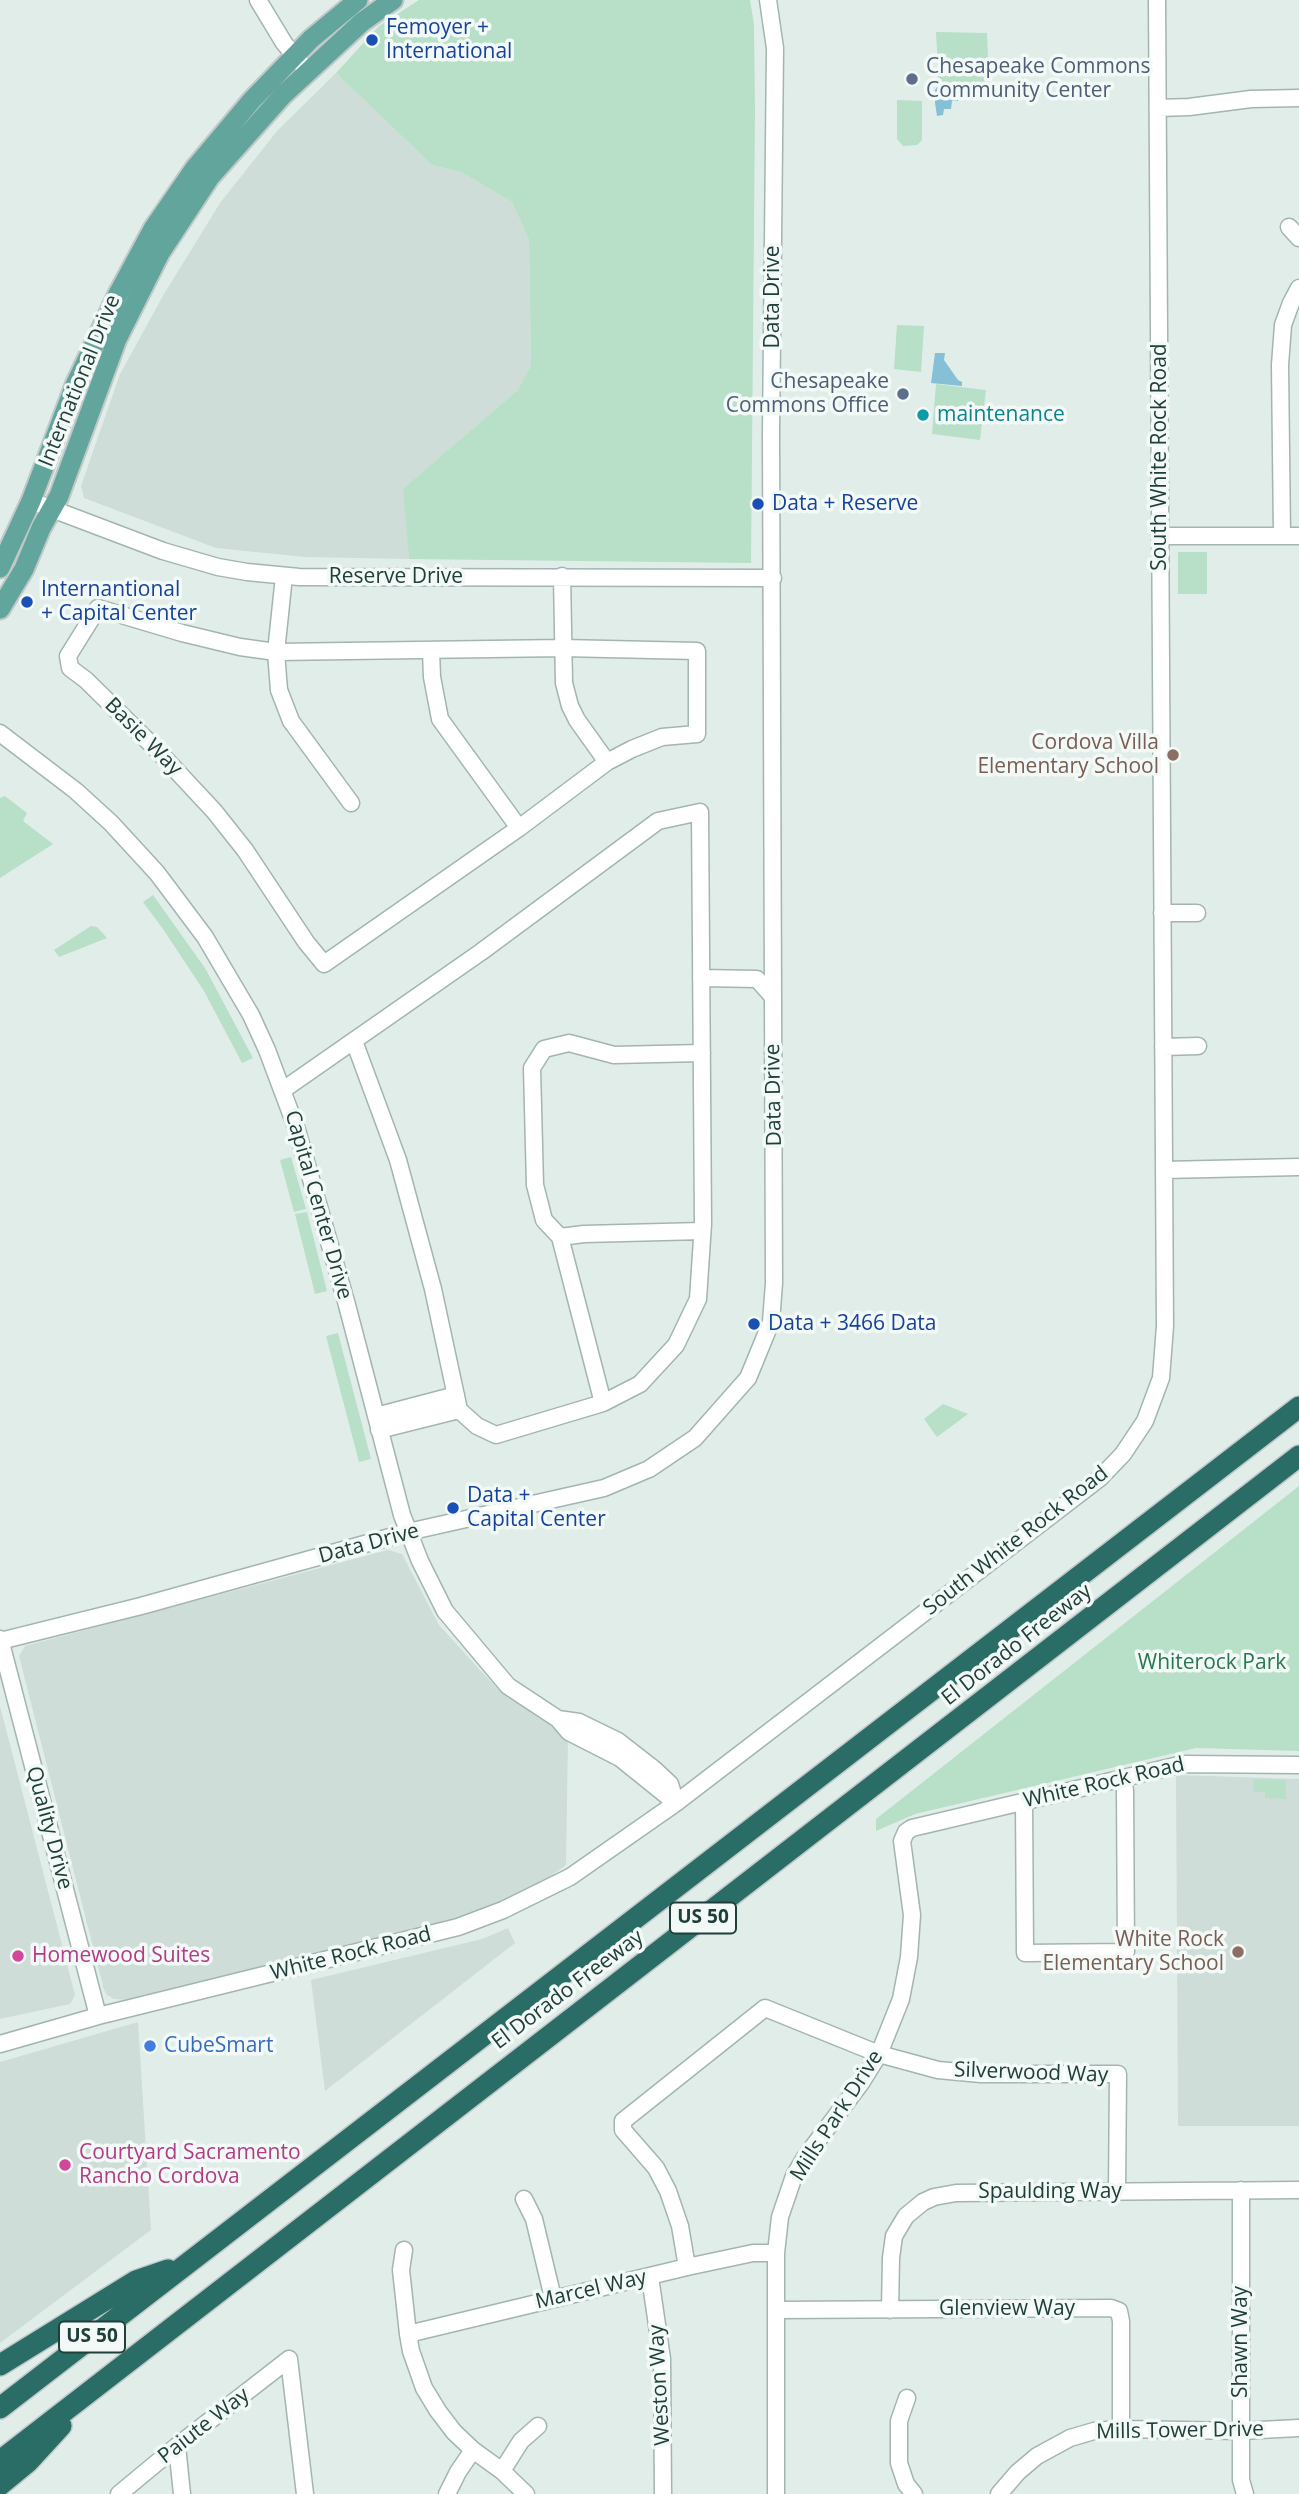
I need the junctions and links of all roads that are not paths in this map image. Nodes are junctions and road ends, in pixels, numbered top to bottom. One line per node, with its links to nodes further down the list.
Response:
1 (258, 0): 6 (street)
2 (358, 0): 6 (main road, International Drive)
3 (393, 0): 6 (main road, International Drive)
4 (768, 0): 18 (street, Data Drive)
5 (1157, 0): 8 (street, South White Rock Road)
6 (301, 64): 10 (main road, International Drive); 11 (main road, International Drive)
7 (1299, 98): 8 (street)
8 (1158, 108): 12 (street, South White Rock Road)
9 (1299, 288): 13 (street)
10 (31, 500): 11 (street, Reserve Drive); 15 (main road, International Drive)
11 (52, 508): 16 (street, Reserve Drive); 19 (main road, International Drive)
12 (1160, 536): 13 (street); 27 (street, South White Rock Road)
13 (1282, 536): 14 (street)
14 (1299, 536)
15 (0, 568)
16 (284, 576): 17 (street, Reserve Drive); 22 (street)
17 (562, 576): 18 (street, Reserve Drive); 20 (street)
18 (773, 578): 30 (street, Data Drive)
19 (0, 609)
20 (562, 648): 21 (street, Basie Way); 24 (street); 24 (street, Basie Way)
21 (431, 651): 22 (street, Basie Way); 26 (street)
22 (276, 652): 25 (street); 26 (street, Basie Way)
23 (0, 733): 35 (street, Capital Center Drive)
24 (607, 762): 26 (street, Basie Way)
25 (351, 803)
26 (519, 828)
27 (1162, 913): 28 (street); 33 (street, South White Rock Road)
28 (1197, 913)
29 (701, 978): 30 (street); 31 (street); 34 (street)
30 (773, 997): 45 (street, Data Drive)
31 (354, 1041): 35 (street); 40 (street)
32 (1198, 1046): 33 (street)
33 (1163, 1047): 37 (street, South White Rock Road)
34 (702, 1053): 38 (street); 39 (street)
35 (284, 1090): 43 (street, Capital Center Drive)
36 (1299, 1167): 37 (street)
37 (1164, 1170): 50 (street, South White Rock Road)
38 (702, 1231): 39 (street); 41 (street)
39 (560, 1237): 41 (street)
40 (458, 1403): 41 (street); 43 (street)
41 (603, 1403)
42 (1299, 1408): 61 (highway, El Dorado Freeway / US 50)
43 (377, 1423): 45 (street, Capital Center Drive)
44 (1299, 1457): 69 (highway, El Dorado Freeway / US 50)
45 (408, 1532): 46 (street, Data Drive); 50 (street, Capital Center Drive)
46 (0, 1640): 52 (street, Quality Drive)
47 (1299, 1765): 48 (street, White Rock Road)
48 (1123, 1778): 49 (street, White Rock Road); 49 (street)
49 (1024, 1801): 51 (street, White Rock Road)
50 (676, 1803): 52 (street, White Rock Road)
51 (912, 1828): 54 (street, Mills Park Drive)
52 (99, 2016): 53 (street, White Rock Road)
53 (0, 2044)
54 (879, 2054): 57 (street, Silverwood Way); 60 (street, Mills Park Drive); 62 (street, Silverwood Way)
55 (1241, 2190): 56 (street, Spaulding Way); 57 (street, Spaulding Way); 75 (street, Shawn Way)
56 (1299, 2190)
57 (1117, 2192): 66 (street, Spaulding Way)
58 (524, 2199): 64 (street)
59 (404, 2250): 67 (street)
60 (776, 2253): 62 (street, Marcel Way); 65 (street, Mills Park Drive)
61 (183, 2265): 68 (highway); 71 (highway, El Dorado Freeway / US 50)
62 (687, 2267): 63 (street, Marcel Way)
63 (650, 2277): 64 (street, Marcel Way); 86 (street, Weston Way)
64 (553, 2298): 67 (street, Marcel Way)
65 (776, 2310): 66 (street, Glenview Way); 87 (street, Mills Park Drive)
66 (890, 2310): 74 (street, Glenview Way)
67 (408, 2334): 77 (street)
68 (0, 2365)
69 (106, 2377): 78 (highway, El Dorado Freeway / US 50); 80 (highway)
70 (907, 2398): 88 (street)
71 (0, 2408)
72 (538, 2426): 79 (street)
73 (1299, 2428): 75 (street, Mills Tower Drive)
74 (1121, 2429): 75 (street, Mills Tower Drive); 89 (street, Mills Tower Drive)
75 (1241, 2431): 90 (street, Shawn Way)
76 (177, 2446): 81 (street, Paiute Way); 82 (street); 83 (street, Paiute Way)
77 (473, 2450): 79 (street); 84 (street)
78 (0, 2461)
79 (502, 2471): 85 (street)
80 (0, 2485)
81 (119, 2494)
82 (182, 2494)
83 (305, 2494)
84 (447, 2494)
85 (526, 2494)
86 (663, 2494)
87 (776, 2494)
88 (915, 2494)
89 (999, 2494)
90 (1245, 2494)

